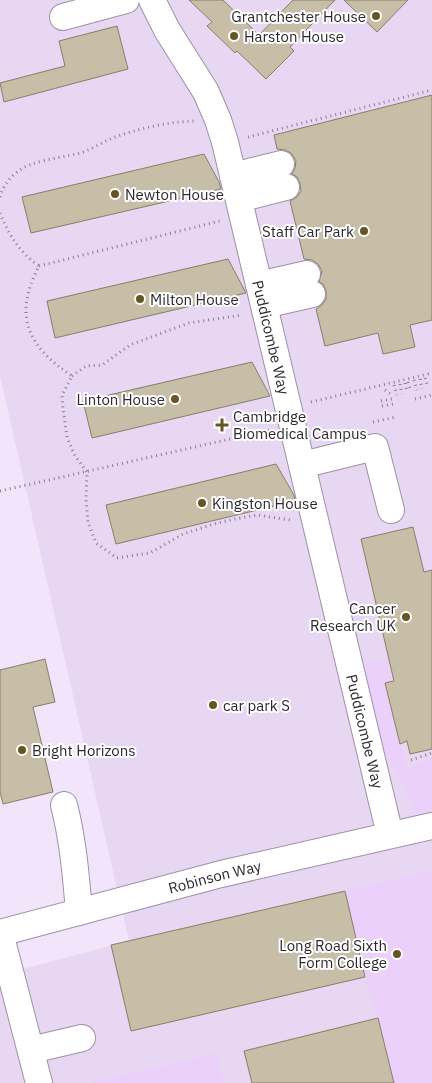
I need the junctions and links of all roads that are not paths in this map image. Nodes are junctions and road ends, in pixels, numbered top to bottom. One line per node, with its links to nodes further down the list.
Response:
1 (126, 0): 3 (lane)
2 (152, 0): 5 (lane, Puddicombe Way)
3 (63, 17)
4 (284, 176): 5 (lane)
5 (238, 197): 7 (lane, Puddicombe Way)
6 (310, 284): 7 (lane)
7 (263, 301): 8 (lane, Puddicombe Way)
8 (302, 465): 9 (lane); 12 (lane, Puddicombe Way)
9 (391, 510)
10 (64, 805): 13 (lane)
11 (432, 826): 12 (lane, Robinson Way)
12 (390, 835): 13 (lane, Robinson Way)
13 (79, 912): 14 (lane, Robinson Way)
14 (0, 933): 16 (lane)
15 (82, 1038): 16 (lane)
16 (31, 1050): 17 (lane)
17 (39, 1083)

